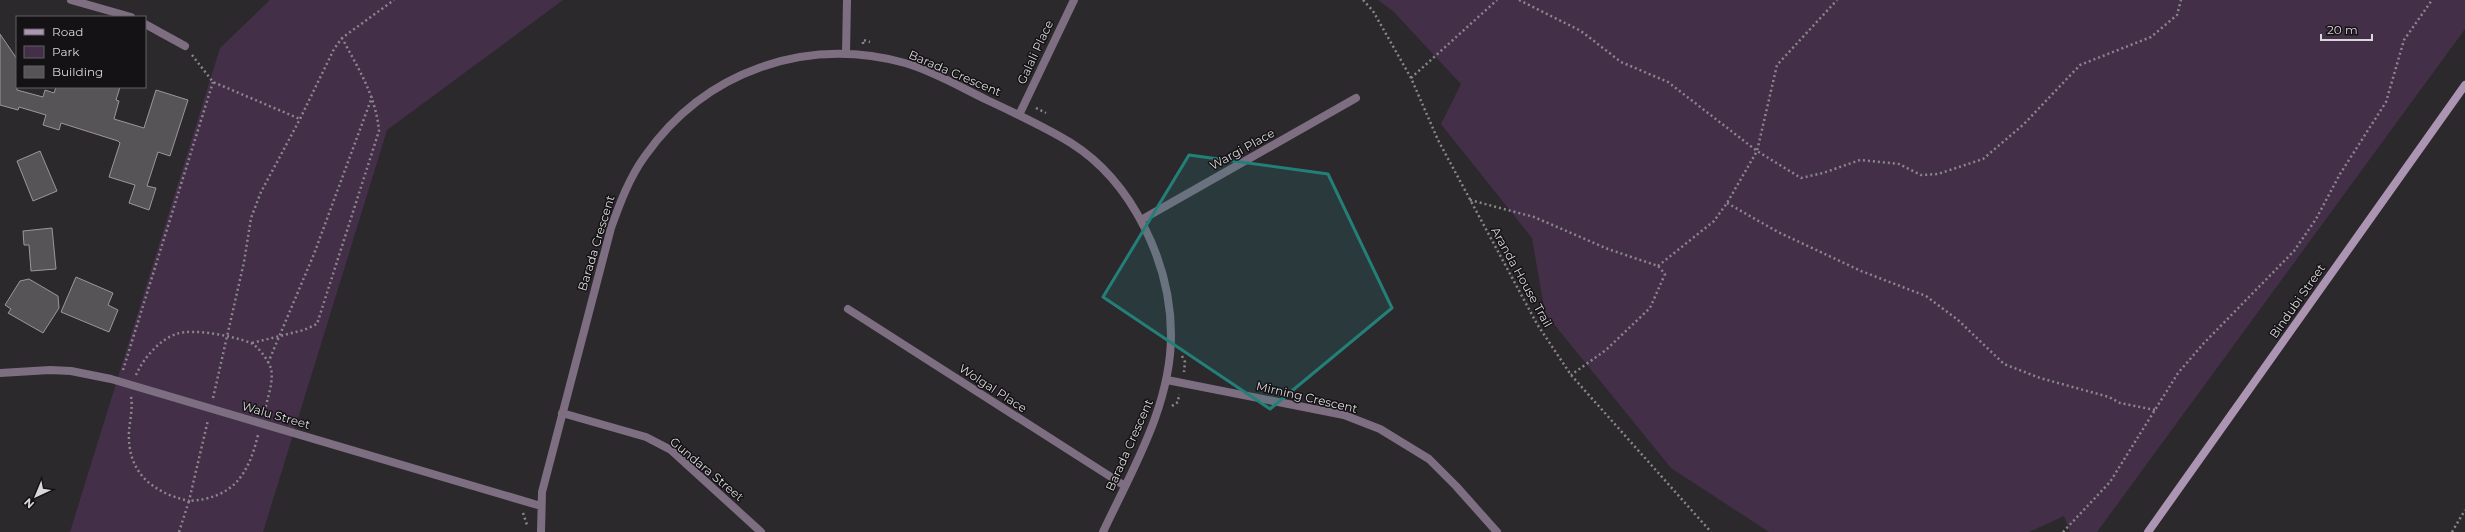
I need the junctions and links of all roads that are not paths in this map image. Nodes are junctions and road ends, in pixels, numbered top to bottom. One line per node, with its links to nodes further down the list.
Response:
1 (71, 0): 4 (street)
2 (847, 0): 7 (street)
3 (1074, 0): 10 (street, Galali Place)
4 (127, 16)
5 (146, 25): 6 (street)
6 (185, 46)
7 (846, 54): 10 (street, Barada Crescent); 15 (street, Barada Crescent)
8 (2465, 85): 22 (main road, Bindubi Street)
9 (1356, 98): 11 (street, Wargi Place)
10 (1019, 115): 11 (street, Barada Crescent)
11 (1141, 220): 14 (street, Barada Crescent)
12 (848, 309): 16 (street, Wolgal Place)
13 (0, 373): 17 (street, Walu Street)
14 (1167, 380): 16 (street, Barada Crescent); 21 (street, Mirning Crescent)
15 (562, 414): 17 (street, Barada Crescent); 19 (street, Gundara Street)
16 (1125, 486): 20 (street, Barada Crescent)
17 (541, 506): 18 (street, Barada Crescent)
18 (541, 532)
19 (761, 532)
20 (1103, 532)
21 (1497, 532)
22 (2148, 532)

